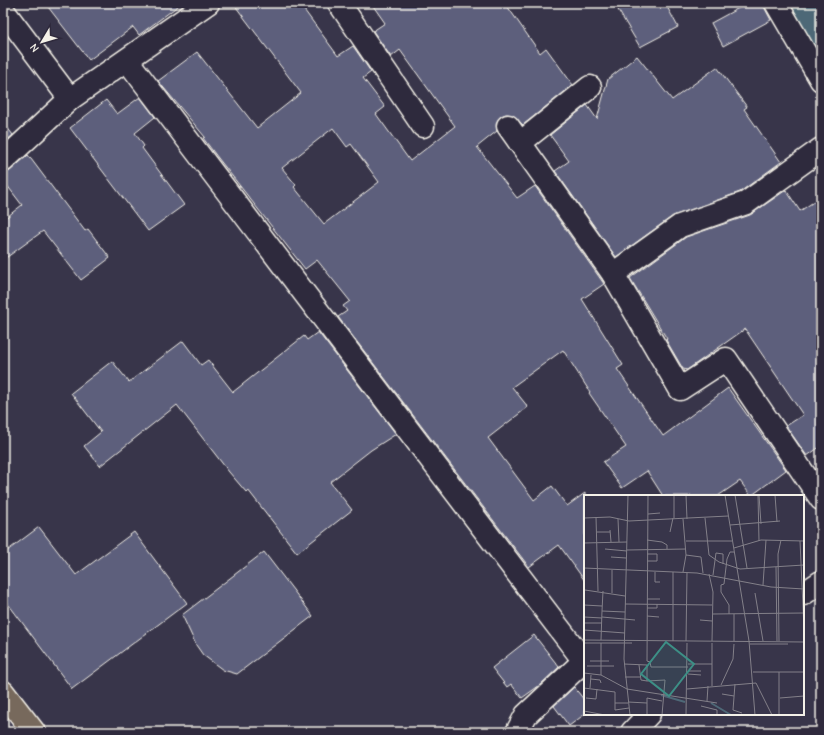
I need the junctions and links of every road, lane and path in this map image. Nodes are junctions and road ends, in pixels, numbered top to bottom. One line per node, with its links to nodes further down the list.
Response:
1 (339, 3): 9 (street)
2 (776, 3): 6 (street)
3 (196, 6): 5 (street)
4 (3, 10): 8 (street)
5 (127, 60): 8 (street); 19 (street)
6 (821, 80)
7 (590, 87): 12 (street)
8 (70, 99): 11 (street)
9 (423, 126)
10 (821, 149): 12 (street)
11 (3, 161)
12 (613, 274): 13 (street)
13 (821, 499)
14 (821, 582): 15 (street)
15 (804, 593)
16 (3, 692): 18 (highway)
17 (649, 715): 20 (street)
18 (34, 732)
19 (516, 732)
20 (632, 732)

